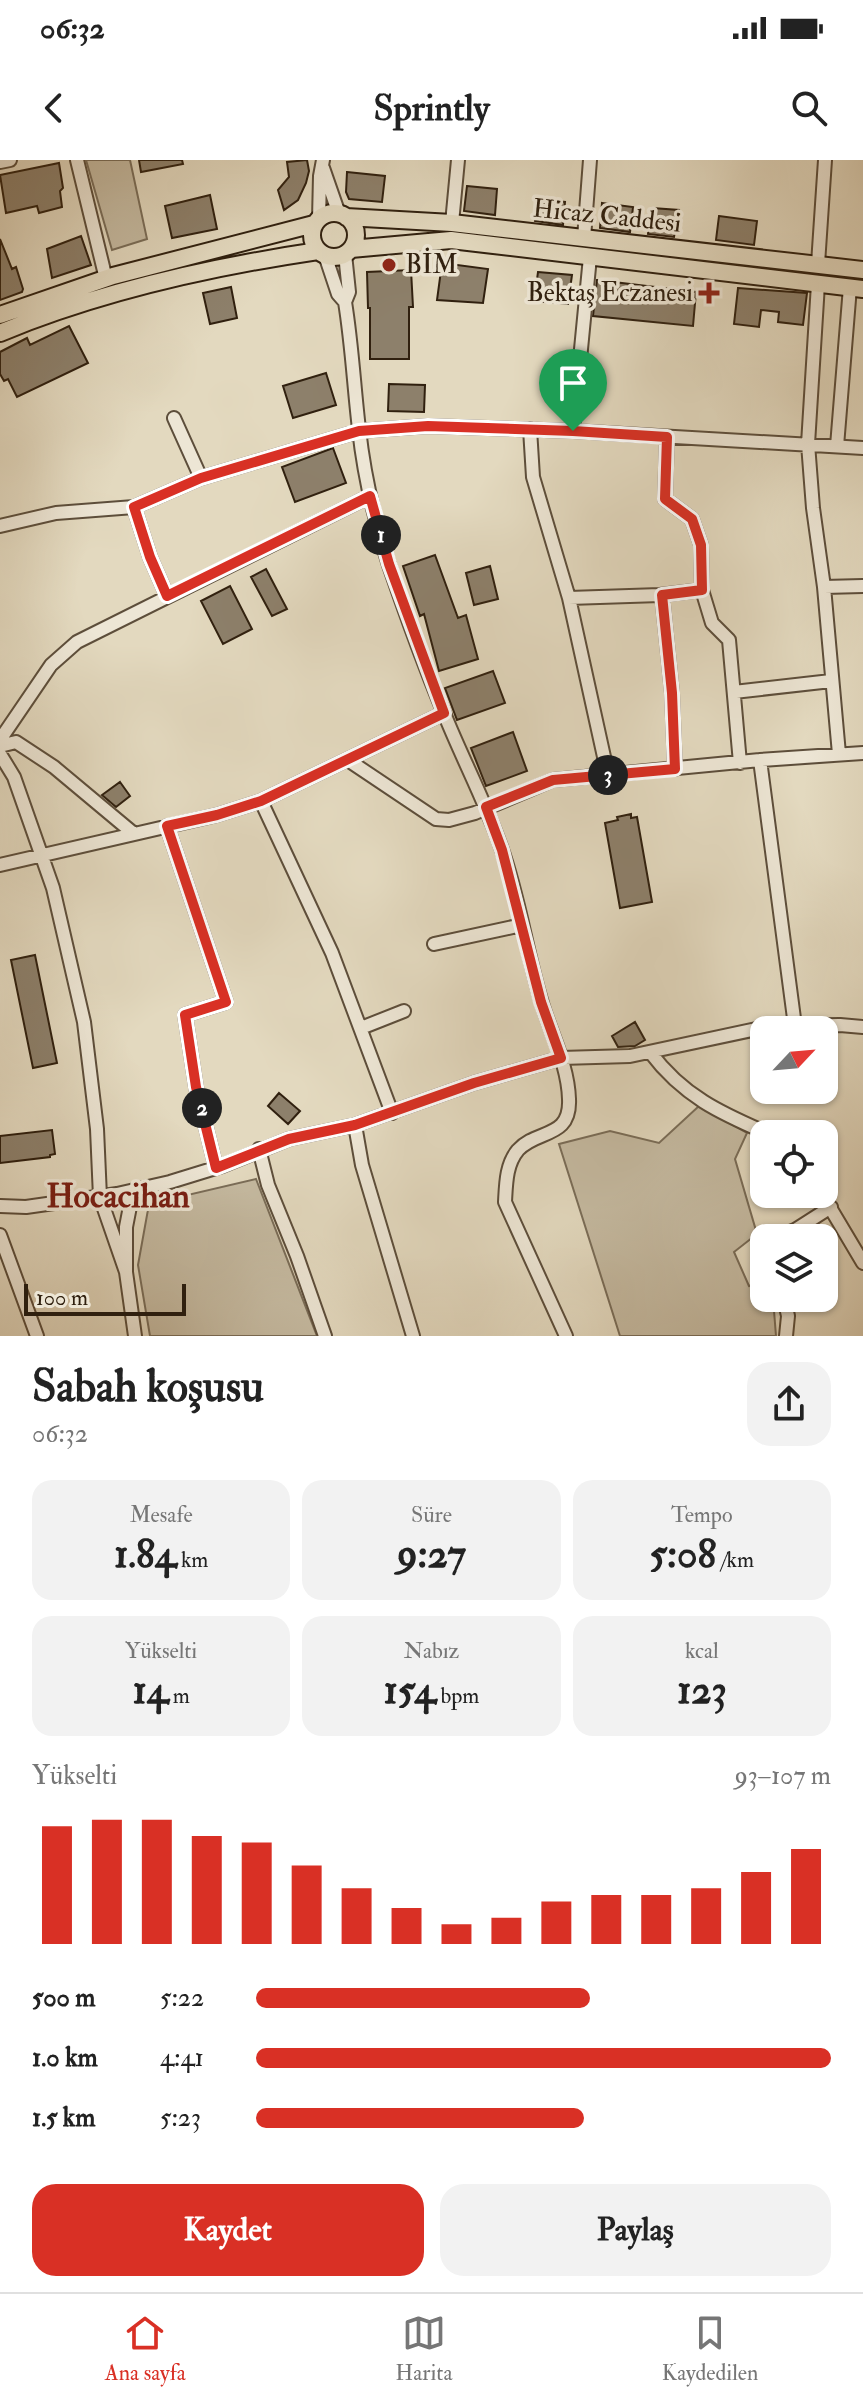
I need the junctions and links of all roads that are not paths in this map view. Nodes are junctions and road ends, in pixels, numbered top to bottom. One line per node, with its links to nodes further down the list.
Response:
1 (10, 160): 6 (street)
2 (77, 160): 17 (street)
3 (458, 160): 10 (street)
4 (590, 160): 11 (street)
5 (825, 160): 15 (street)
6 (0, 162)
7 (323, 164): 8 (street); 9 (street)
8 (342, 215): 9 (main road); 10 (main road, Hicaz Caddesi); 12 (main road)
9 (317, 222): 13 (main road); 17 (main road)
10 (452, 223): 11 (main road, Hicaz Caddesi)
11 (584, 238): 15 (main road, Hicaz Caddesi)
12 (348, 252): 13 (main road); 14 (main road, Hicaz Caddesi); 20 (street)
13 (322, 253): 20 (street); 22 (main road)
14 (590, 257): 18 (main road, Hicaz Caddesi); 26 (street)
15 (818, 264): 16 (main road, Hicaz Caddesi)
16 (863, 270)
17 (106, 279): 21 (main road)
18 (818, 284): 19 (main road, Hicaz Caddesi); 28 (street)
19 (856, 288): 29 (street)
20 (345, 302): 25 (street)
21 (0, 315)
22 (0, 333)
23 (174, 418): 31 (street)
24 (530, 429): 25 (street); 26 (street); 40 (street)
25 (359, 431): 31 (street); 32 (street)
26 (573, 431): 27 (street)
27 (667, 437): 28 (street); 37 (street)
28 (808, 444): 29 (street); 36 (street)
29 (837, 446): 30 (street)
30 (863, 448)
31 (201, 478): 33 (street)
32 (370, 496): 39 (street); 43 (street)
33 (134, 507): 34 (street); 39 (street)
34 (0, 526)
35 (863, 586): 36 (street)
36 (824, 587): 41 (street)
37 (702, 590): 38 (street); 42 (street)
38 (662, 595): 40 (street); 51 (street)
39 (167, 596): 44 (street)
40 (569, 598): 52 (street)
41 (831, 681): 42 (street); 47 (street)
42 (734, 692): 50 (street)
43 (444, 713): 48 (street); 54 (street)
44 (0, 743): 56 (street)
45 (863, 753): 47 (street)
46 (0, 754): 57 (street)
47 (839, 754): 49 (street)
48 (348, 760): 53 (street); 54 (street)
49 (760, 760): 50 (street); 62 (street)
50 (740, 763): 51 (street)
51 (675, 769): 52 (street)
52 (608, 775): 54 (street)
53 (261, 801): 55 (street); 65 (street)
54 (486, 807): 59 (street)
55 (167, 826): 56 (street); 73 (street)
56 (133, 833): 57 (street)
57 (41, 855): 58 (street); 75 (street)
58 (0, 865)
59 (522, 925): 60 (street); 68 (street)
60 (434, 944)
61 (404, 1011): 65 (street)
62 (794, 1016)
63 (838, 1025): 64 (street)
64 (863, 1027)
65 (361, 1028): 69 (street)
66 (750, 1031): 67 (street)
67 (650, 1052): 68 (street); 71 (street)
68 (561, 1058): 69 (street); 88 (street)
69 (392, 1113): 70 (street)
70 (355, 1125): 72 (street); 87 (street)
71 (750, 1126)
72 (259, 1149): 73 (street); 86 (street)
73 (216, 1168): 74 (street)
74 (133, 1191): 75 (street); 82 (street)
75 (100, 1197): 76 (street); 82 (street)
76 (0, 1206)
77 (829, 1208): 79 (street)
78 (832, 1208): 81 (street)
79 (804, 1224)
80 (0, 1235): 84 (street)
81 (863, 1263)
82 (126, 1272): 85 (street)
83 (786, 1312): 89 (street)
84 (37, 1336)
85 (135, 1336)
86 (325, 1336)
87 (413, 1336)
88 (566, 1336)
89 (786, 1336)

